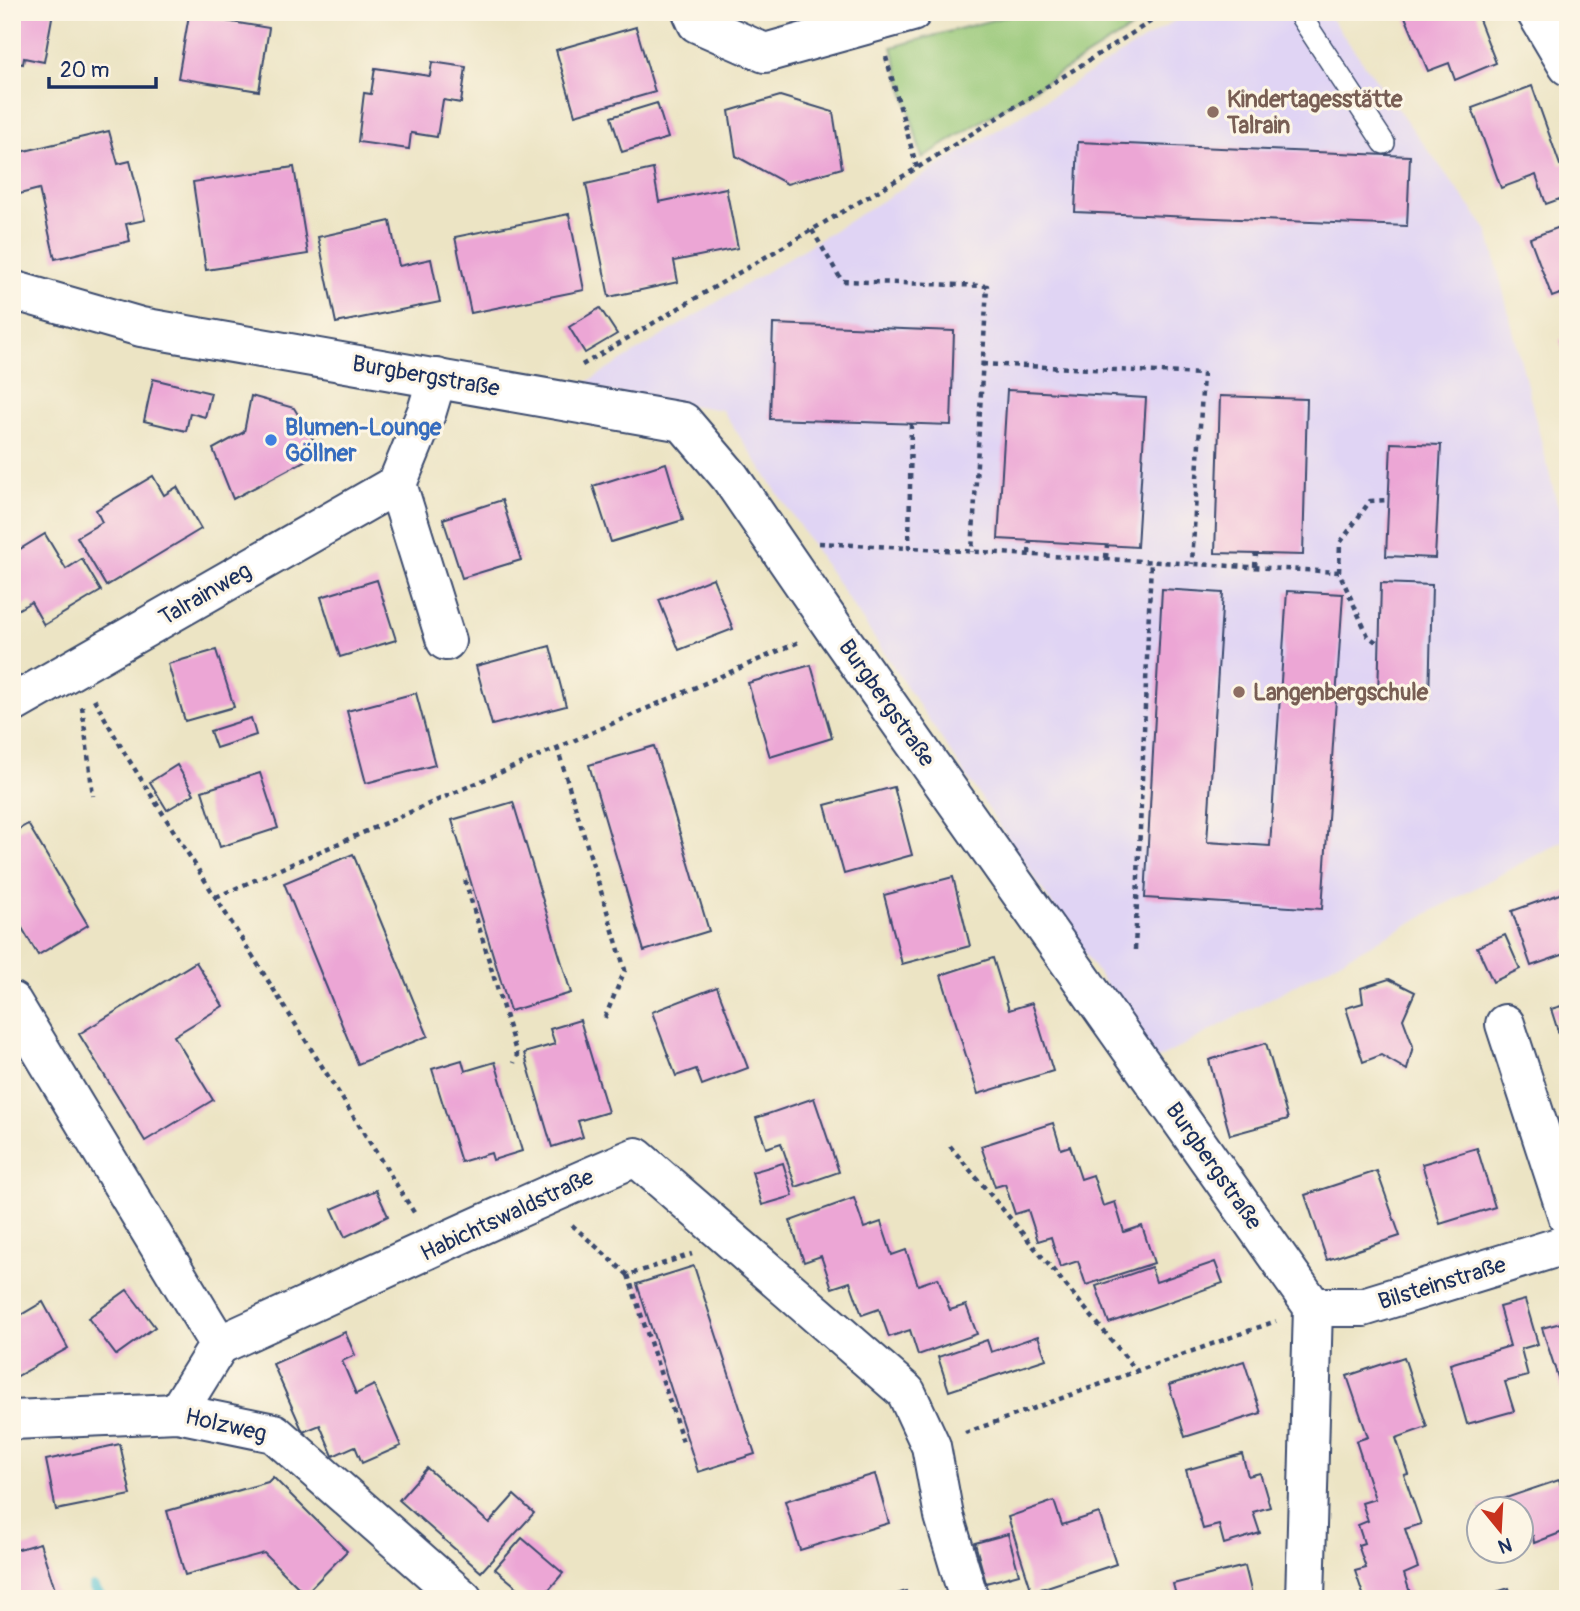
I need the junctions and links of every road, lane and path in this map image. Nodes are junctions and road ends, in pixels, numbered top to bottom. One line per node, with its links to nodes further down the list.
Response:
1 (692, 12): 5 (street)
2 (1166, 12): 8 (path)
3 (1298, 12): 7 (lane)
4 (1536, 12): 6 (street)
5 (895, 17): 8 (path)
6 (1568, 66)
7 (1384, 143)
8 (917, 168): 9 (path)
9 (811, 230): 11 (path); 13 (path)
10 (12, 290): 12 (street, Burgbergstraße)
11 (982, 364): 21 (path); 26 (path)
12 (437, 378): 13 (street, Burgbergstraße); 15 (street)
13 (533, 394): 17 (street, Burgbergstraße)
14 (911, 424): 20 (path)
15 (397, 484): 30 (street); 32 (street, Talrainweg)
16 (1389, 500): 28 (path)
17 (774, 541): 20 (path); 29 (street, Burgbergstraße)
18 (1030, 541): 22 (path)
19 (1107, 545): 24 (path)
20 (909, 548): 21 (path)
21 (972, 552): 22 (path)
22 (1029, 554): 24 (path)
23 (1256, 554): 27 (path)
24 (1106, 558): 25 (path)
25 (1151, 561): 26 (path); 38 (path)
26 (1192, 564): 27 (path)
27 (1255, 567): 28 (path)
28 (1339, 572): 31 (path)
29 (833, 627): 34 (path); 50 (street, Burgbergstraße)
30 (446, 641)
31 (1380, 645)
32 (76, 667): 33 (street, Talrainweg); 35 (path); 37 (path)
33 (12, 704)
34 (557, 747): 37 (path); 40 (path)
35 (93, 796)
36 (465, 880): 42 (path)
37 (216, 897): 48 (path)
38 (1135, 950)
39 (12, 1002): 51 (street)
40 (603, 1022)
41 (1505, 1024): 45 (street)
42 (514, 1063)
43 (950, 1146): 52 (path)
44 (535, 1199): 46 (street, Habichtswaldstraße); 48 (street, Habichtswaldstraße); 49 (path)
45 (1568, 1217)
46 (732, 1240): 49 (path); 56 (street, Habichtswaldstraße)
47 (1568, 1244): 50 (street, Bilsteinstraße)
48 (436, 1247): 51 (street, Habichtswaldstraße)
49 (628, 1275): 55 (path)
50 (1314, 1307): 52 (path); 59 (street)
51 (219, 1345): 53 (street)
52 (1137, 1371): 56 (path)
53 (177, 1413): 54 (street, Holzweg); 57 (street, Holzweg)
54 (12, 1420)
55 (684, 1445)
56 (930, 1446): 58 (street, Habichtswaldstraße)
57 (463, 1599)
58 (969, 1599)
59 (1304, 1599)

